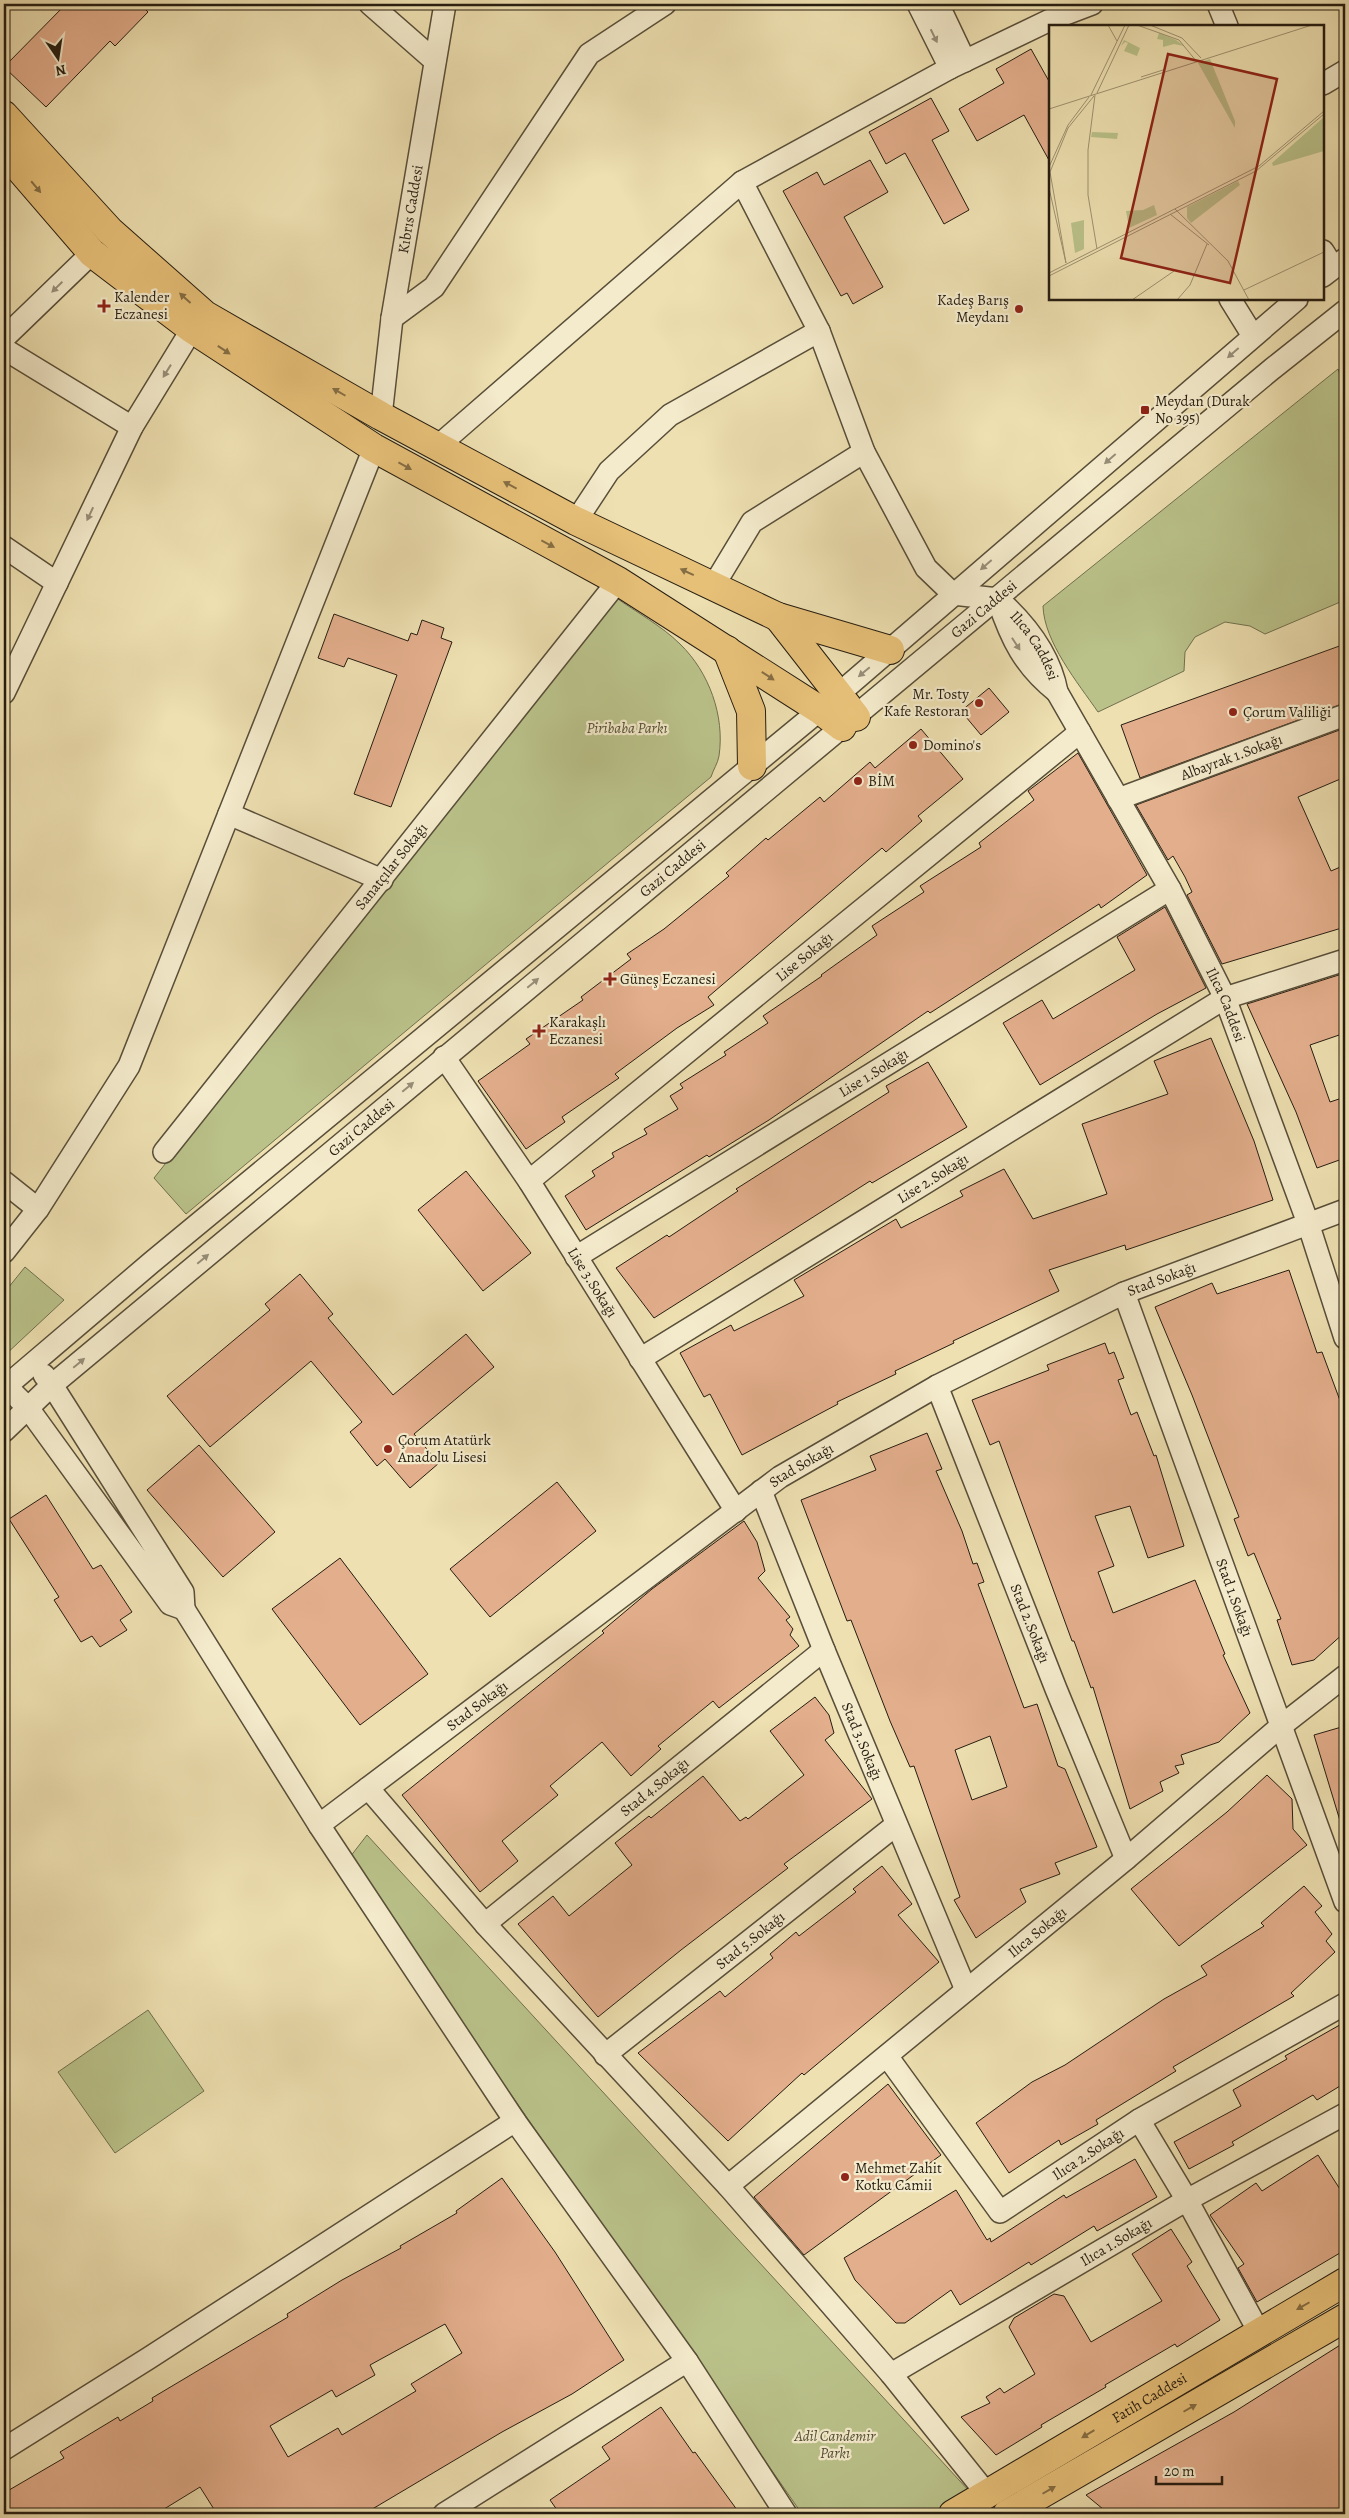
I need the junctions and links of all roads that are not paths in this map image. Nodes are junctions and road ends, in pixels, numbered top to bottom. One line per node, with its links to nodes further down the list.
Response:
1 (370, 4): 10 (street)
2 (445, 4): 10 (street, Kıbrıs Caddesi)
3 (665, 4): 21 (street)
4 (918, 4): 11 (street, one-way to 11)
5 (938, 4): 11 (street)
6 (1092, 4): 8 (street)
7 (1218, 4): 9 (street)
8 (1052, 23): 11 (street)
9 (1226, 25)
10 (435, 61): 21 (street, Kıbrıs Caddesi)
11 (958, 64): 16 (street)
12 (1345, 71): 13 (street)
13 (1324, 83)
14 (4, 115): 27 (main road, one-way to 14)
15 (4, 151): 17 (main road, one-way to 17)
16 (742, 182): 23 (street); 29 (street)
17 (92, 253): 22 (main road); 25 (street, one-way to 25)
18 (1231, 300): 24 (street)
19 (1296, 300): 24 (street, Gazi Caddesi)
20 (1345, 311): 38 (street, Gazi Caddesi)
21 (392, 318): 27 (street, Kıbrıs Caddesi)
22 (192, 329): 28 (street, one-way to 28); 30 (main road, one-way to 30)
23 (819, 331): 31 (street); 32 (street)
24 (1253, 336): 37 (street, Gazi Caddesi, one-way to 37)
25 (4, 338)
26 (4, 349): 28 (street)
27 (381, 416): 29 (main road)
28 (132, 427): 35 (street, one-way to 35)
29 (438, 446): 32 (main road, one-way to 29)
30 (374, 448): 34 (main road, one-way to 34); 49 (street)
31 (864, 452): 36 (street); 37 (street)
32 (576, 521): 36 (main road, one-way to 32)
33 (4, 547): 35 (street)
34 (618, 581): 40 (main road); 50 (street, Sanatçılar Sokağı)
35 (57, 584): 42 (street)
36 (714, 585): 39 (main road)
37 (953, 594): 38 (street); 41 (street, Gazi Caddesi)
38 (998, 599): 45 (street, Gazi Caddesi); 46 (street, Ilıca Caddesi)
39 (778, 617): 41 (main road); 43 (main road)
40 (727, 650): 43 (main road, one-way to 43); 47 (main road)
41 (890, 650): 43 (street, Gazi Caddesi, one-way to 43)
42 (4, 694)
43 (829, 702): 45 (main road); 47 (street, Gazi Caddesi)
44 (1345, 715): 48 (street, Albayrak 1.Sokağı)
45 (849, 722): 54 (street, Gazi Caddesi, one-way to 45)
46 (1080, 732): 48 (street, Ilıca Caddesi); 56 (street, Lise Sokağı)
47 (752, 766): 66 (street, Gazi Caddesi)
48 (1118, 798): 51 (street, Ilıca Caddesi)
49 (229, 814): 50 (street); 58 (street)
50 (382, 880): 55 (street, Sanatçılar Sokağı)
51 (1170, 889): 53 (street, Ilıca Caddesi); 62 (street, Lise 1.Sokağı)
52 (1345, 960): 53 (street, Lise 2.Sokağı)
53 (1225, 998): 60 (street, Ilıca Caddesi); 65 (street, Lise 2.Sokağı)
54 (444, 1057): 56 (street, Lise 3.Sokağı); 67 (street, Gazi Caddesi, one-way to 54)
55 (164, 1152)
56 (529, 1181): 62 (street, Lise 3.Sokağı)
57 (4, 1182): 58 (street)
58 (38, 1209): 61 (street)
59 (1345, 1210): 60 (street, Stad Sokağı)
60 (1308, 1223): 63 (street, Stad Sokağı); 64 (street, Ilıca Caddesi)
61 (4, 1252)
62 (576, 1257): 65 (street, Lise 3.Sokağı)
63 (1124, 1293): 68 (street, Stad Sokağı); 77 (street, Stad 1.Sokağı)
64 (1345, 1338)
65 (640, 1359): 73 (street, Lise 3.Sokağı)
66 (34, 1363): 67 (street); 69 (street, Gazi Caddesi)
67 (52, 1385): 70 (street, Gazi Caddesi); 74 (street)
68 (936, 1386): 72 (street, Stad Sokağı); 81 (street, Stad 2.Sokağı)
69 (5, 1387): 70 (street)
70 (28, 1408): 71 (street, Gazi Caddesi); 74 (street)
71 (4, 1431)
72 (761, 1491): 73 (street, Stad Sokağı); 75 (street, Stad 3.Sokağı)
73 (736, 1511): 78 (street, Stad Sokağı)
74 (184, 1609): 80 (street)
75 (824, 1650): 79 (street, Stad 3.Sokağı); 83 (street, Stad 4.Sokağı)
76 (1345, 1676): 77 (street, Ilıca Sokağı)
77 (1282, 1726): 81 (street, Ilıca Sokağı); 82 (street, Stad 1.Sokağı)
78 (368, 1788): 80 (street, Stad Sokağı); 83 (street)
79 (896, 1824): 84 (street, Stad 3.Sokağı); 86 (street, Stad 5.Sokağı)
80 (319, 1825): 90 (street)
81 (1126, 1859): 84 (street, Ilıca Sokağı)
82 (1345, 1902)
83 (485, 1924): 86 (street)
84 (966, 1990): 87 (street, Ilıca Sokağı)
85 (1345, 2004): 89 (street, Ilıca 2.Sokağı)
86 (605, 2055): 91 (street)
87 (887, 2056): 89 (street, Ilıca 2.Sokağı); 91 (street, Ilıca Sokağı)
88 (1345, 2114): 92 (street, Ilıca 1.Sokağı)
89 (1138, 2120): 92 (street)
90 (515, 2121): 96 (street); 98 (street)
91 (728, 2186): 97 (street)
92 (1187, 2200): 95 (street); 97 (street, Ilıca 1.Sokağı)
93 (1345, 2282): 95 (main road, Fatih Caddesi, one-way to 95)
94 (1345, 2318): 103 (main road, Fatih Caddesi, one-way to 94)
95 (1260, 2332): 99 (main road, Fatih Caddesi, one-way to 99)
96 (687, 2361): 100 (street); 101 (street)
97 (891, 2374): 99 (street)
98 (4, 2449)
99 (993, 2504): 102 (main road, Fatih Caddesi)
100 (444, 2514)
101 (786, 2514)
102 (953, 2514)
103 (1007, 2514)

